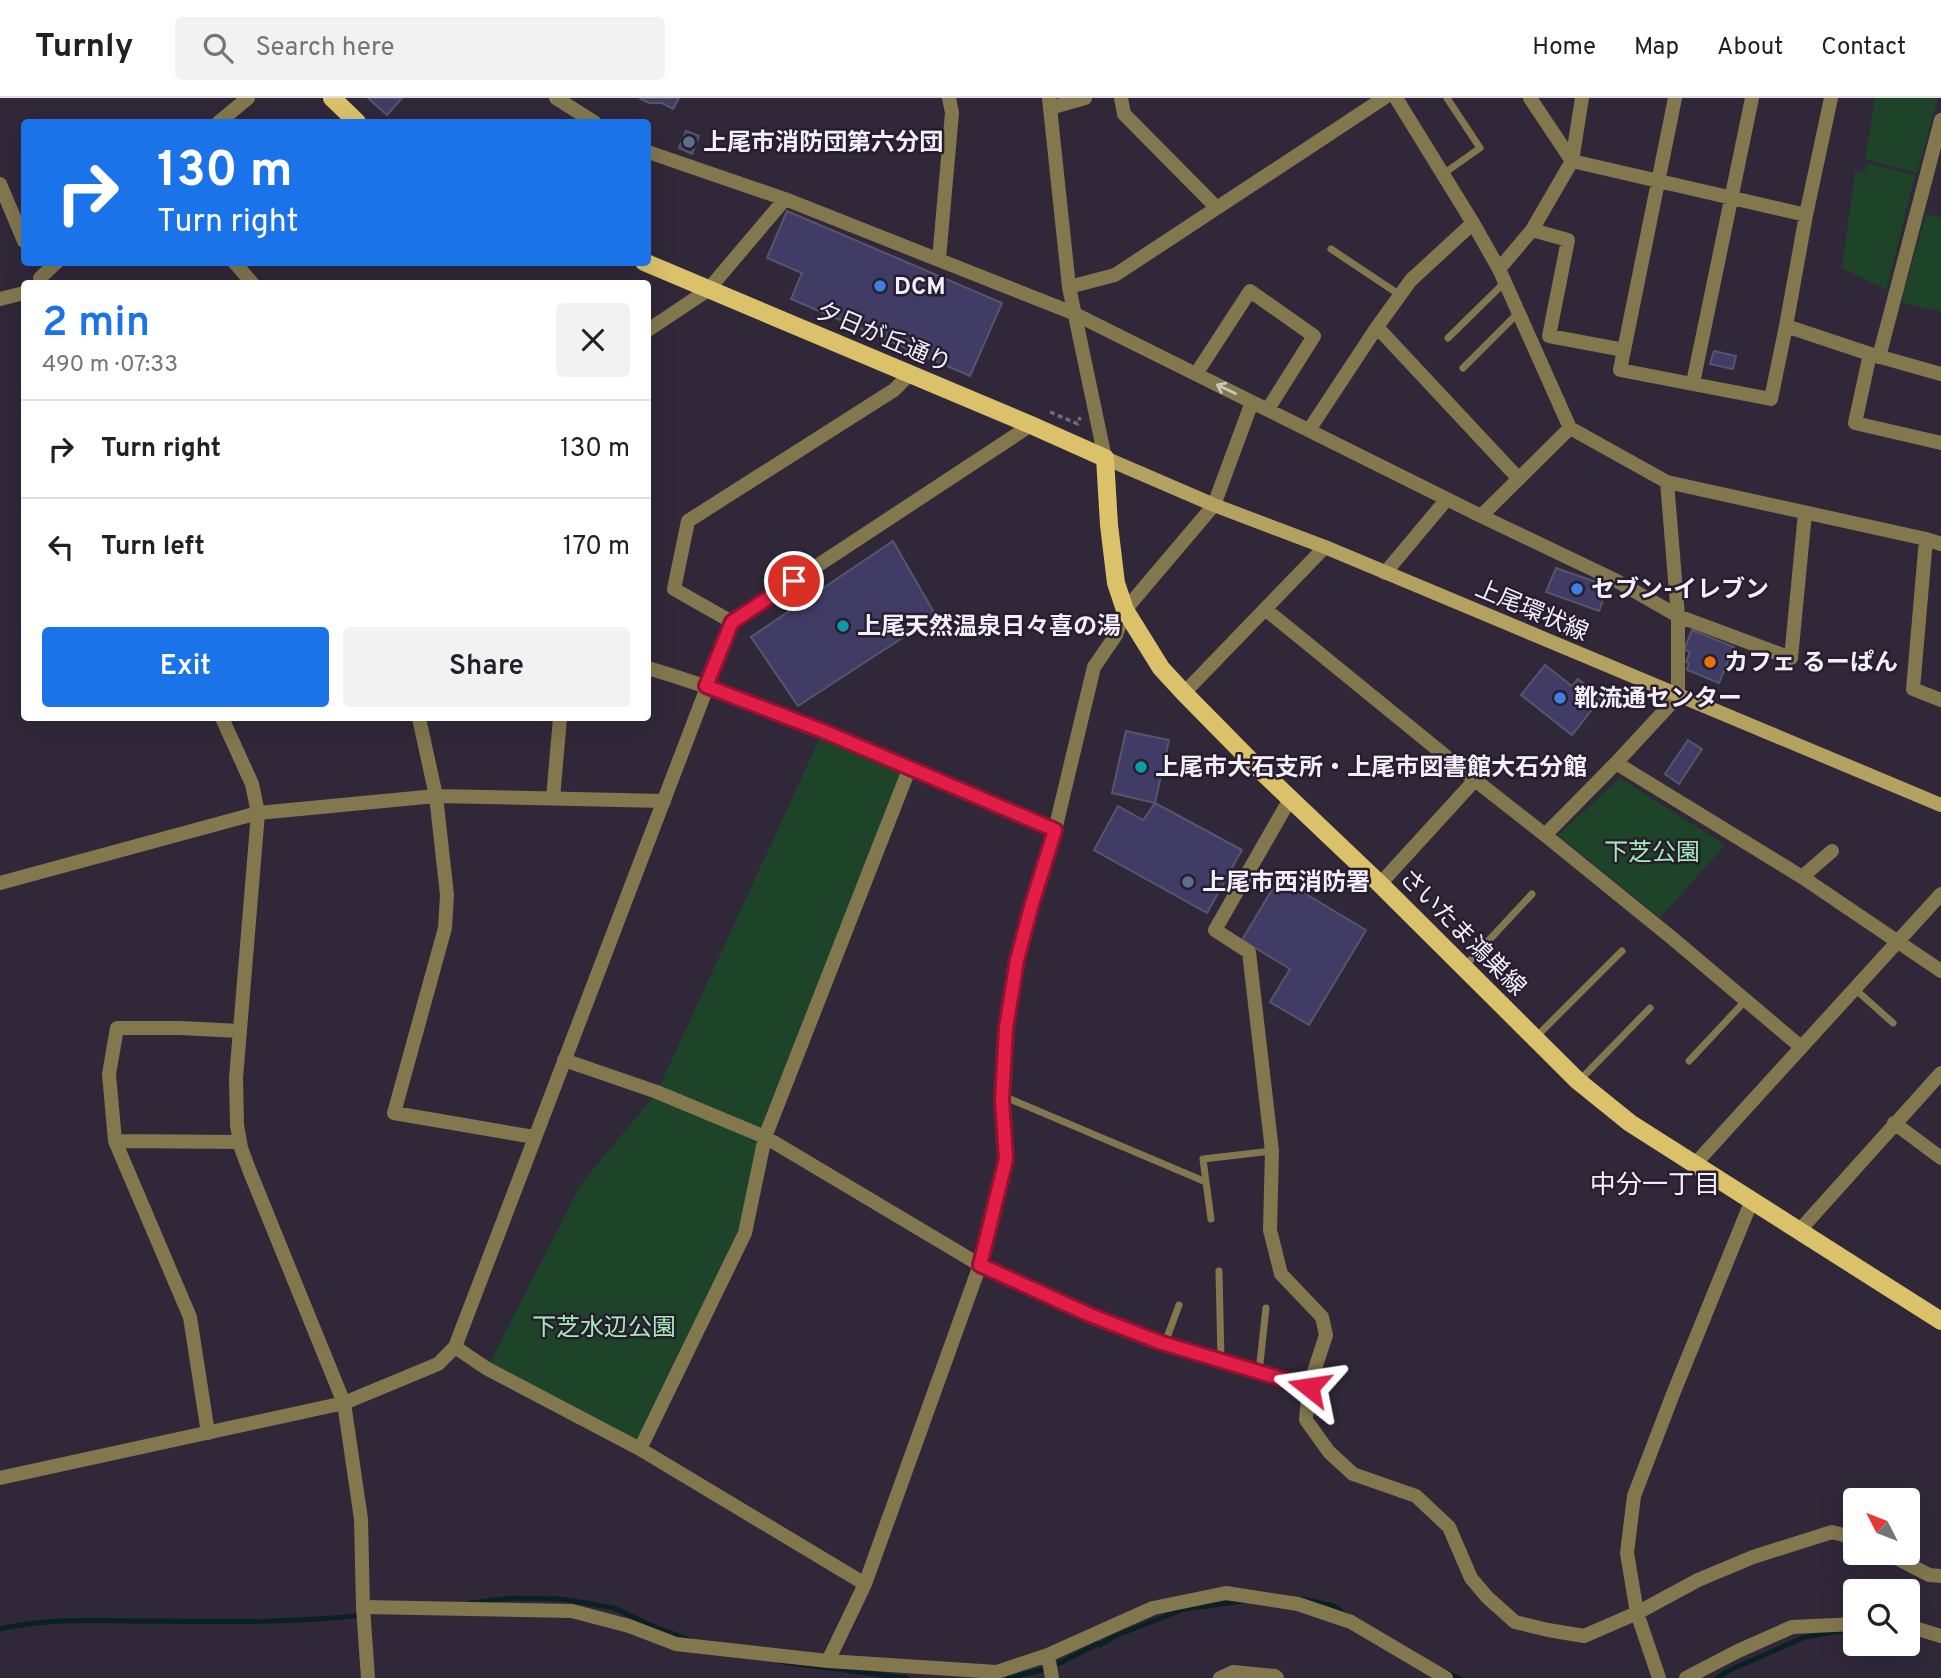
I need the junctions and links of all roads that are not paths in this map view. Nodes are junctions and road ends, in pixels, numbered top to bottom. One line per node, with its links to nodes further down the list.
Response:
1 (248, 98): 16 (street)
2 (332, 98): 17 (main road)
3 (556, 98): 18 (street)
4 (949, 98): 33 (street)
5 (1085, 98): 15 (street)
6 (1121, 98): 27 (street)
7 (1384, 98): 27 (street)
8 (1396, 98): 22 (street)
9 (1447, 98): 22 (lane)
10 (1530, 98): 21 (street)
11 (1582, 98): 21 (street)
12 (1675, 98): 23 (street)
13 (1752, 98): 25 (street)
14 (1831, 98): 28 (street)
15 (1049, 103): 40 (street)
16 (223, 119)
17 (354, 119)
18 (589, 119)
19 (1941, 120): 52 (street)
20 (651, 153): 26 (street)
21 (1572, 161): 23 (street); 30 (street)
22 (1443, 174): 29 (street)
23 (1657, 181): 25 (street); 51 (street)
24 (0, 184): 31 (street)
25 (1732, 198): 28 (street); 57 (street)
26 (785, 199): 33 (street); 41 (street)
27 (1217, 208): 40 (street)
28 (1806, 215): 47 (street)
29 (1474, 223): 37 (street); 43 (street)
30 (1532, 230): 37 (street); 51 (street)
31 (21, 234)
32 (1331, 249): 43 (lane)
33 (939, 259): 45 (street)
34 (651, 265): 41 (main road, 夕日が丘通り)
35 (54, 266): 38 (street)
36 (238, 266): 39 (street)
37 (1502, 276): 46 (street); 50 (lane)
38 (42, 280)
39 (250, 280)
40 (1069, 287): 45 (street)
41 (708, 290): 49 (street); 56 (main road, 夕日が丘通り)
42 (21, 294): 44 (street)
43 (1400, 295): 48 (street)
44 (0, 299)
45 (1073, 313): 54 (street); 64 (street)
46 (1518, 313): 53 (lane); 61 (street)
47 (1787, 326): 52 (street); 57 (street)
48 (1377, 327): 62 (street); 65 (street)
49 (651, 328)
50 (1448, 338)
51 (1624, 350): 57 (street)
52 (1875, 356): 55 (street); 63 (street)
53 (1463, 368)
54 (1196, 374): 58 (street, one-way to 54); 59 (street)
55 (1941, 374)
56 (909, 375): 60 (main road, 夕日が丘通り); 78 (street)
57 (1693, 383)
58 (1252, 402): 59 (street); 68 (street)
59 (1268, 409): 62 (street)
60 (1031, 425): 64 (main road, 夕日が丘通り); 78 (street)
61 (1570, 428): 65 (street); 66 (street)
62 (1309, 430): 67 (street)
63 (1941, 443)
64 (1105, 458): 68 (main road, 上尾環状線); 76 (main road, さいたま鴻巣線)
65 (1519, 479): 70 (street)
66 (1667, 482): 69 (street); 77 (street)
67 (1447, 499): 70 (street); 74 (street)
68 (1214, 505): 73 (main road, 上尾環状線); 76 (street)
69 (1805, 513): 71 (street); 77 (street)
70 (1481, 516): 77 (street)
71 (1926, 539): 72 (street); 83 (street)
72 (1941, 544)
73 (1325, 547): 74 (main road, 上尾環状線); 75 (street)
74 (1385, 573): 82 (main road, 上尾環状線)
75 (1265, 609): 81 (street); 89 (street)
76 (1125, 610): 81 (main road, さいたま鴻巣線); 96 (street)
77 (1678, 616): 82 (street)
78 (732, 622): 80 (street)
79 (651, 669): 80 (street)
80 (706, 686): 88 (street); 93 (street)
81 (1184, 693): 92 (main road, さいたま鴻巣線)
82 (1678, 696): 87 (street); 94 (main road, 上尾環状線)
83 (1941, 700)
84 (223, 721): 95 (street)
85 (420, 721): 90 (street)
86 (560, 721): 91 (street)
87 (1616, 763): 97 (street); 99 (street)
88 (910, 768): 96 (street); 122 (street)
89 (1475, 780): 97 (street); 101 (street)
90 (436, 796): 91 (street); 95 (street); 121 (street)
91 (553, 799): 93 (street)
92 (1290, 799): 101 (main road, さいたま鴻巣線); 125 (street)
93 (664, 801): 115 (street)
94 (1941, 805)
95 (258, 813): 100 (street); 112 (street)
96 (1055, 830): 119 (street)
97 (1545, 835): 109 (street)
98 (1832, 851): 99 (street)
99 (1802, 877): 104 (street)
100 (0, 883)
101 (1380, 884): 106 (main road, さいたま鴻巣線)
102 (1532, 894): 106 (lane)
103 (1941, 894): 104 (street)
104 (1898, 941): 107 (street); 108 (street)
105 (1622, 951): 113 (lane)
106 (1463, 967): 113 (main road, さいたま鴻巣線)
107 (1941, 971)
108 (1854, 989): 111 (lane); 114 (street)
109 (1746, 1000): 114 (street); 116 (lane)
110 (1650, 1008): 118 (lane)
111 (1893, 1023)
112 (240, 1031): 123 (street); 124 (street)
113 (1535, 1039): 118 (main road, さいたま鴻巣線)
114 (1801, 1047): 127 (street)
115 (564, 1060): 121 (street); 122 (street)
116 (1689, 1061)
117 (1941, 1073): 120 (street)
118 (1578, 1082): 127 (main road, さいたま鴻巣線)
119 (1002, 1095): 128 (lane); 132 (street)
120 (1894, 1123): 126 (street); 131 (street)
121 (534, 1137): 138 (street)
122 (765, 1137): 132 (street); 144 (street)
123 (115, 1141): 124 (street); 143 (street)
124 (240, 1142): 142 (street)
125 (1272, 1151): 128 (lane); 141 (street)
126 (1941, 1158)
127 (1695, 1164): 129 (main road, さいたま鴻巣線)
128 (1206, 1182): 130 (lane)
129 (1752, 1200): 131 (main road, さいたま鴻巣線); 151 (street)
130 (1211, 1219)
131 (1799, 1231): 136 (main road, さいたま鴻巣線)
132 (980, 1265): 137 (street); 149 (street)
133 (1219, 1270): 139 (lane)
134 (1179, 1304): 137 (lane)
135 (1266, 1308): 140 (lane)
136 (1941, 1321)
137 (1165, 1343): 139 (street)
138 (455, 1347): 142 (street); 144 (street)
139 (1221, 1361): 140 (street)
140 (1259, 1373): 141 (street)
141 (1309, 1387): 151 (street)
142 (344, 1403): 143 (street); 150 (street)
143 (208, 1433): 145 (street)
144 (640, 1449): 149 (street)
145 (0, 1478)
146 (1843, 1535): 151 (street)
147 (1910, 1565): 148 (street)
148 (1941, 1576)
149 (865, 1584): 156 (street)
150 (363, 1607): 156 (street); 157 (street)
151 (1637, 1613): 162 (street)
152 (1843, 1625): 163 (street)
153 (1920, 1630): 154 (street)
154 (1941, 1636)
155 (1048, 1655): 156 (street); 158 (street); 161 (street)
156 (828, 1661)
157 (368, 1678)
158 (1052, 1678)
159 (1220, 1678): 160 (street)
160 (1278, 1678)
161 (1446, 1678)
162 (1659, 1678)
163 (1686, 1678)

